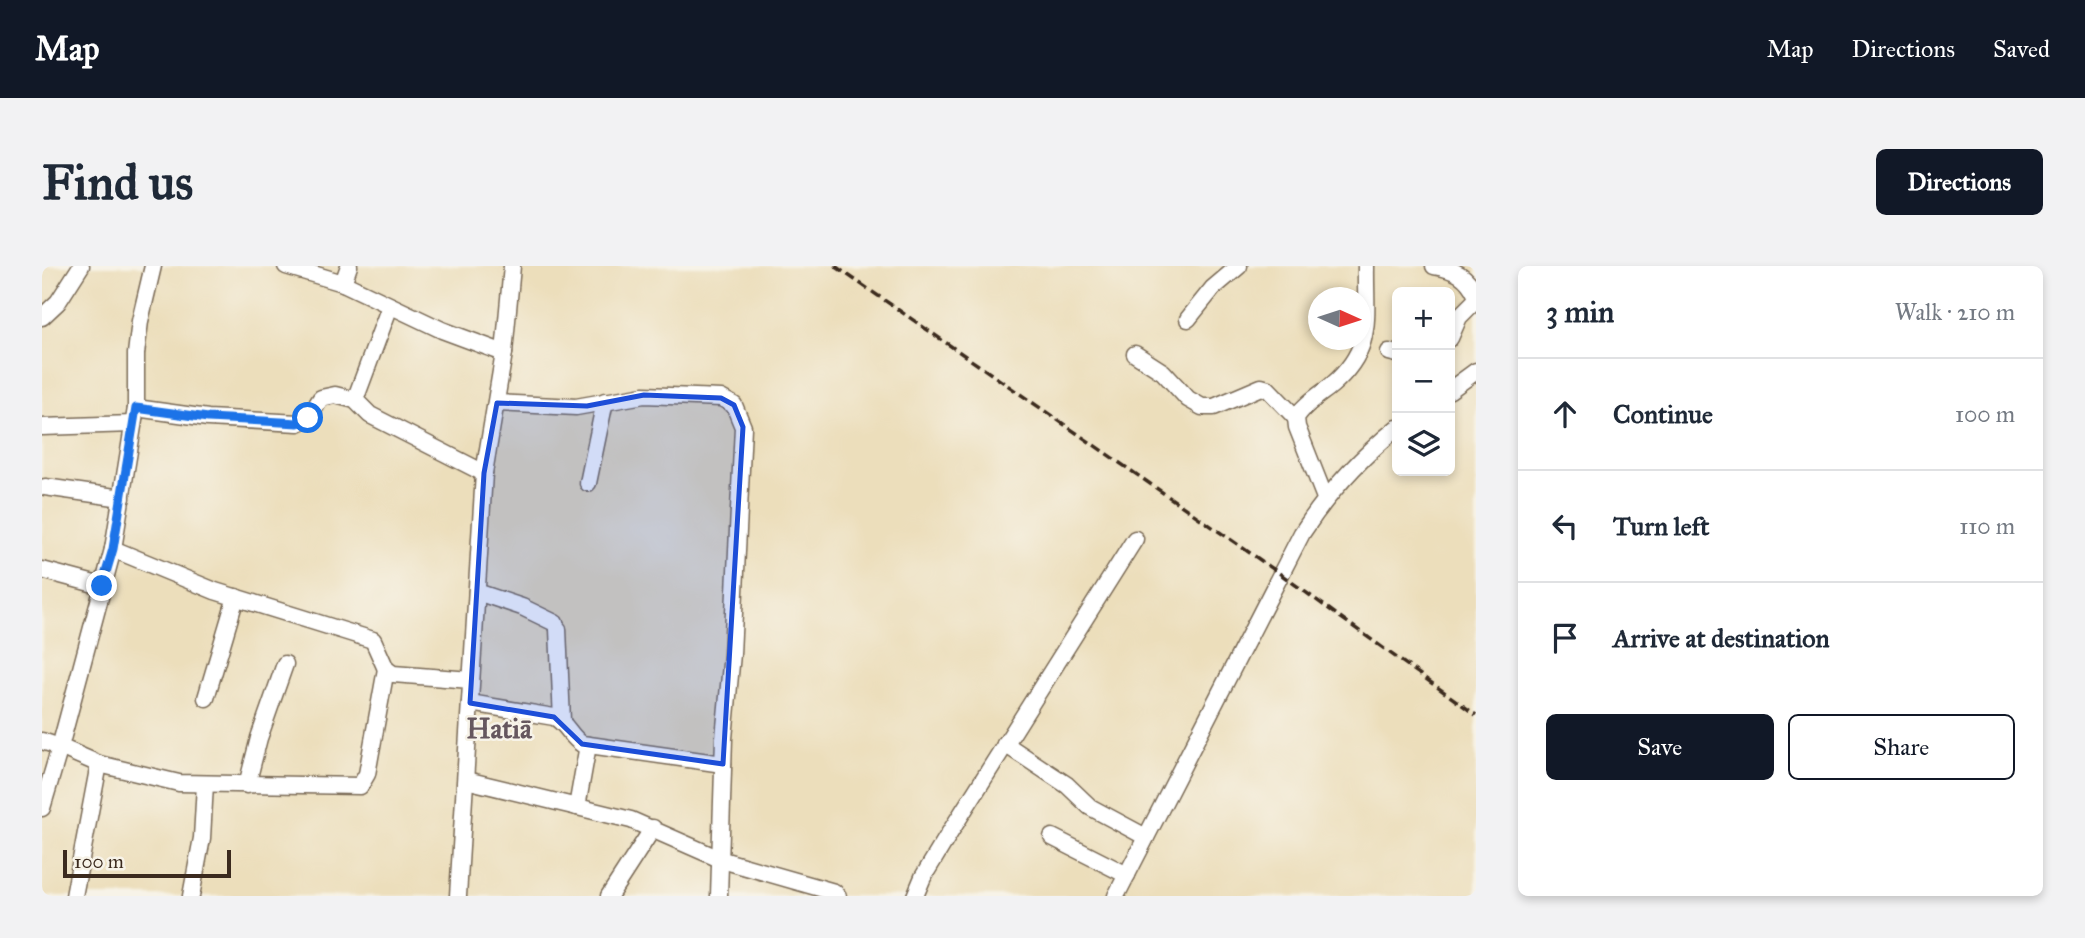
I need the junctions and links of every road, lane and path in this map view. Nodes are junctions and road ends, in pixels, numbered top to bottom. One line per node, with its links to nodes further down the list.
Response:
1 (82, 266): 12 (street)
2 (153, 266): 22 (street)
3 (286, 266): 9 (street)
4 (349, 266): 9 (street)
5 (512, 266): 15 (street)
6 (1239, 266): 13 (street)
7 (1366, 266): 23 (street)
8 (1434, 266): 10 (street)
9 (344, 283): 11 (street)
10 (1476, 298): 14 (street)
11 (390, 306): 15 (street); 19 (street)
12 (42, 317)
13 (1188, 319)
14 (1455, 326)
15 (504, 353): 21 (street)
16 (1135, 354): 23 (street)
17 (1476, 370): 18 (street)
18 (1455, 386)
19 (355, 400): 22 (street); 26 (street)
20 (605, 401): 21 (street); 27 (street); 48 (street)
21 (496, 403): 26 (street)
22 (135, 416): 24 (street); 29 (street)
23 (1296, 418): 30 (street)
24 (42, 427)
25 (1392, 432): 30 (street)
26 (484, 473): 35 (street)
27 (588, 483)
28 (45, 487): 29 (street)
29 (122, 498): 32 (street)
30 (1325, 498): 56 (street)
31 (1135, 539): 44 (street)
32 (113, 549): 34 (street); 36 (street)
33 (42, 570): 34 (street)
34 (102, 586): 46 (street)
35 (477, 592): 39 (street); 42 (street)
36 (236, 597): 38 (street); 40 (street)
37 (285, 664): 51 (street)
38 (386, 669): 39 (street); 51 (street)
39 (471, 680): 41 (street)
40 (206, 698)
41 (470, 703): 42 (street); 49 (street)
42 (562, 721): 45 (street)
43 (42, 741): 46 (street)
44 (1004, 744): 56 (street); 65 (street)
45 (588, 745): 48 (street); 52 (street)
46 (60, 747): 47 (street); 53 (street)
47 (99, 764): 50 (street); 59 (street)
48 (723, 764): 57 (street)
49 (466, 780): 52 (street); 61 (street)
50 (205, 784): 51 (street); 60 (street)
51 (247, 785)
52 (576, 807): 54 (street)
53 (42, 808)
54 (653, 828): 57 (street); 62 (street)
55 (1052, 837): 58 (street)
56 (1146, 837): 58 (street)
57 (722, 860): 63 (street); 64 (street)
58 (1127, 875): 66 (street)
59 (74, 896)
60 (191, 896)
61 (458, 896)
62 (609, 896)
63 (719, 896)
64 (838, 896)
65 (915, 896)
66 (1116, 896)

